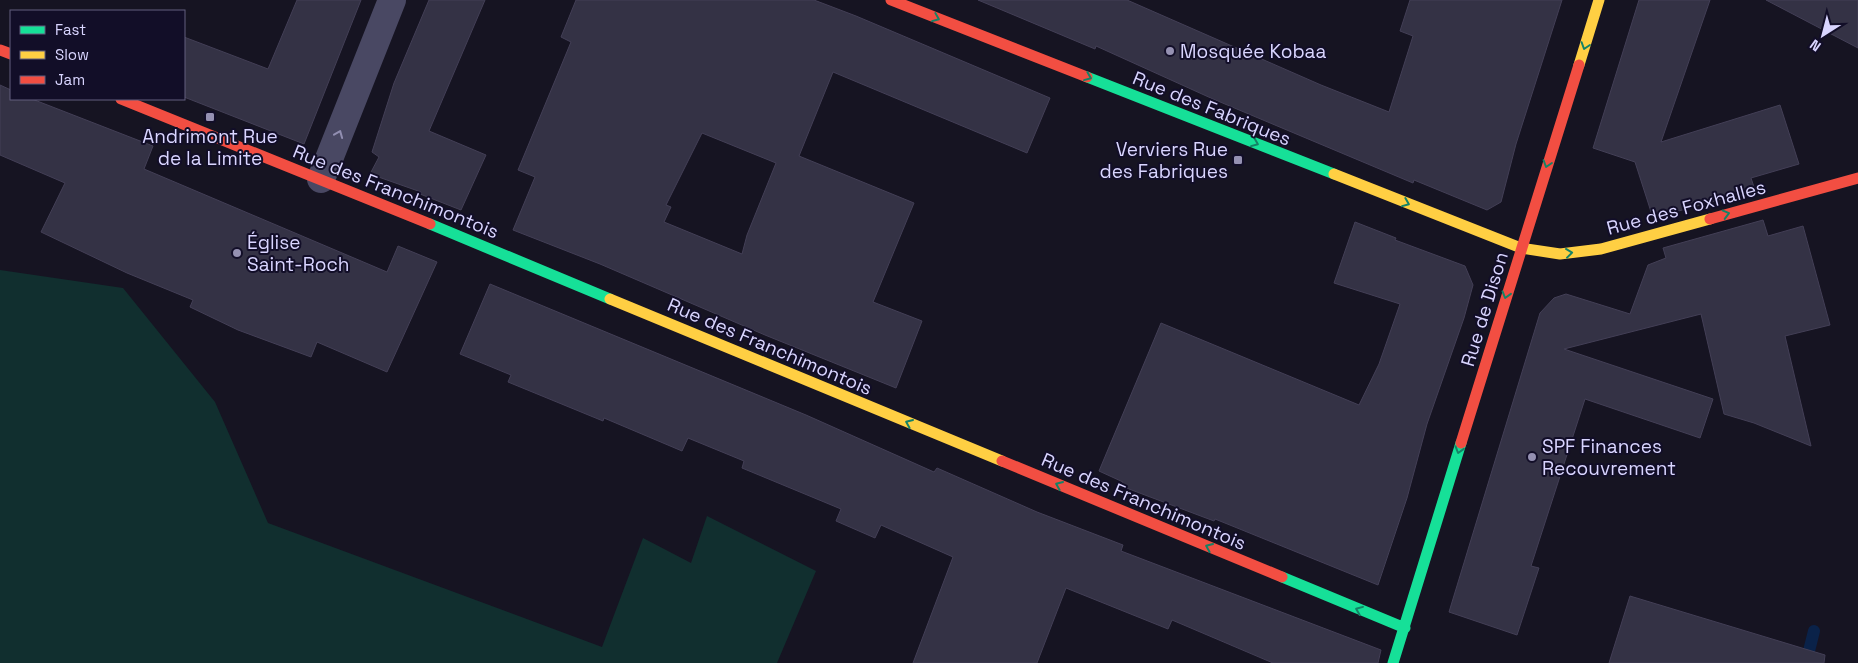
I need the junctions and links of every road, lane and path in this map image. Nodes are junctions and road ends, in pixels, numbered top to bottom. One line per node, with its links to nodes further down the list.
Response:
1 (392, 0): 6 (street, one-way to 1)
2 (891, 0): 7 (street, Rue des Fabriques, one-way to 7)
3 (1599, 0): 7 (street, Rue de Dison, one-way to 7)
4 (124, 100): 6 (street, Rue des Franchimontois)
5 (1858, 178): 7 (street, Rue des Foxhalles, one-way to 5)
6 (321, 179): 8 (street, Rue des Franchimontois, one-way to 6)
7 (1521, 248): 8 (street, Rue de Dison, one-way to 8)
8 (1404, 628): 9 (street, Rue de Dison)
9 (1393, 663)

